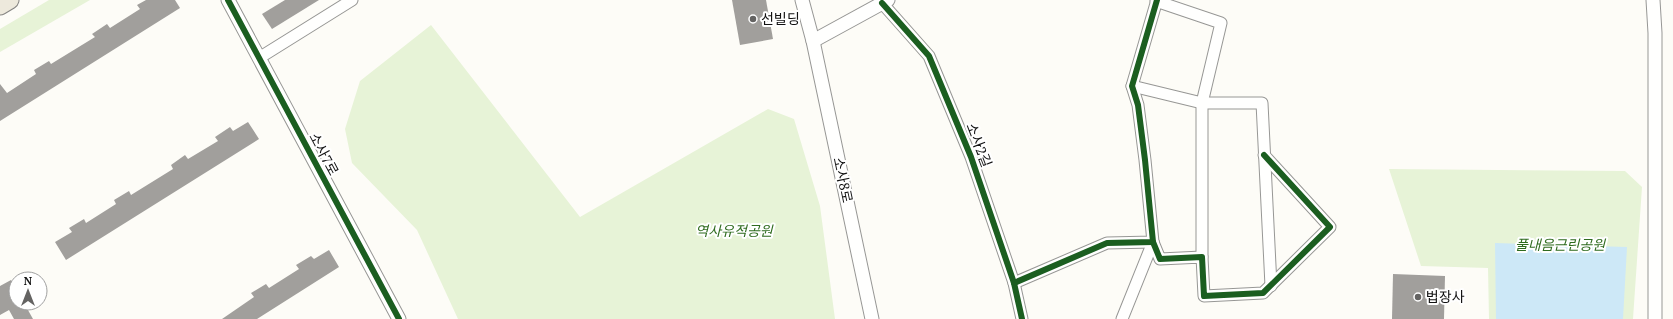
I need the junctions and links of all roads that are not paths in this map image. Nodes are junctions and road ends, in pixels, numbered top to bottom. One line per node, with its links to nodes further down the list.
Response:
1 (10, 0): 8 (main road)
2 (228, 0): 10 (street, 소사7로)
3 (352, 0): 10 (street)
4 (1157, 0): 11 (street); 12 (street)
5 (1653, 0): 22 (street)
6 (804, 1): 9 (street, 소사8로)
7 (885, 1): 9 (street, 소사2길); 16 (street, 소사2길)
8 (0, 6)
9 (813, 40): 19 (street, 소사8로)
10 (259, 58): 18 (street, 소사7로)
11 (1132, 86): 12 (street); 14 (street)
12 (1202, 103): 13 (street); 15 (street)
13 (1264, 155): 17 (street); 17 (street)
14 (1152, 242): 15 (street); 16 (street); 21 (street)
15 (1202, 257): 17 (street)
16 (1014, 283): 20 (street, 소사2길)
17 (1271, 286)
18 (399, 319)
19 (872, 319)
20 (1022, 319)
21 (1122, 319)
22 (1655, 319)

